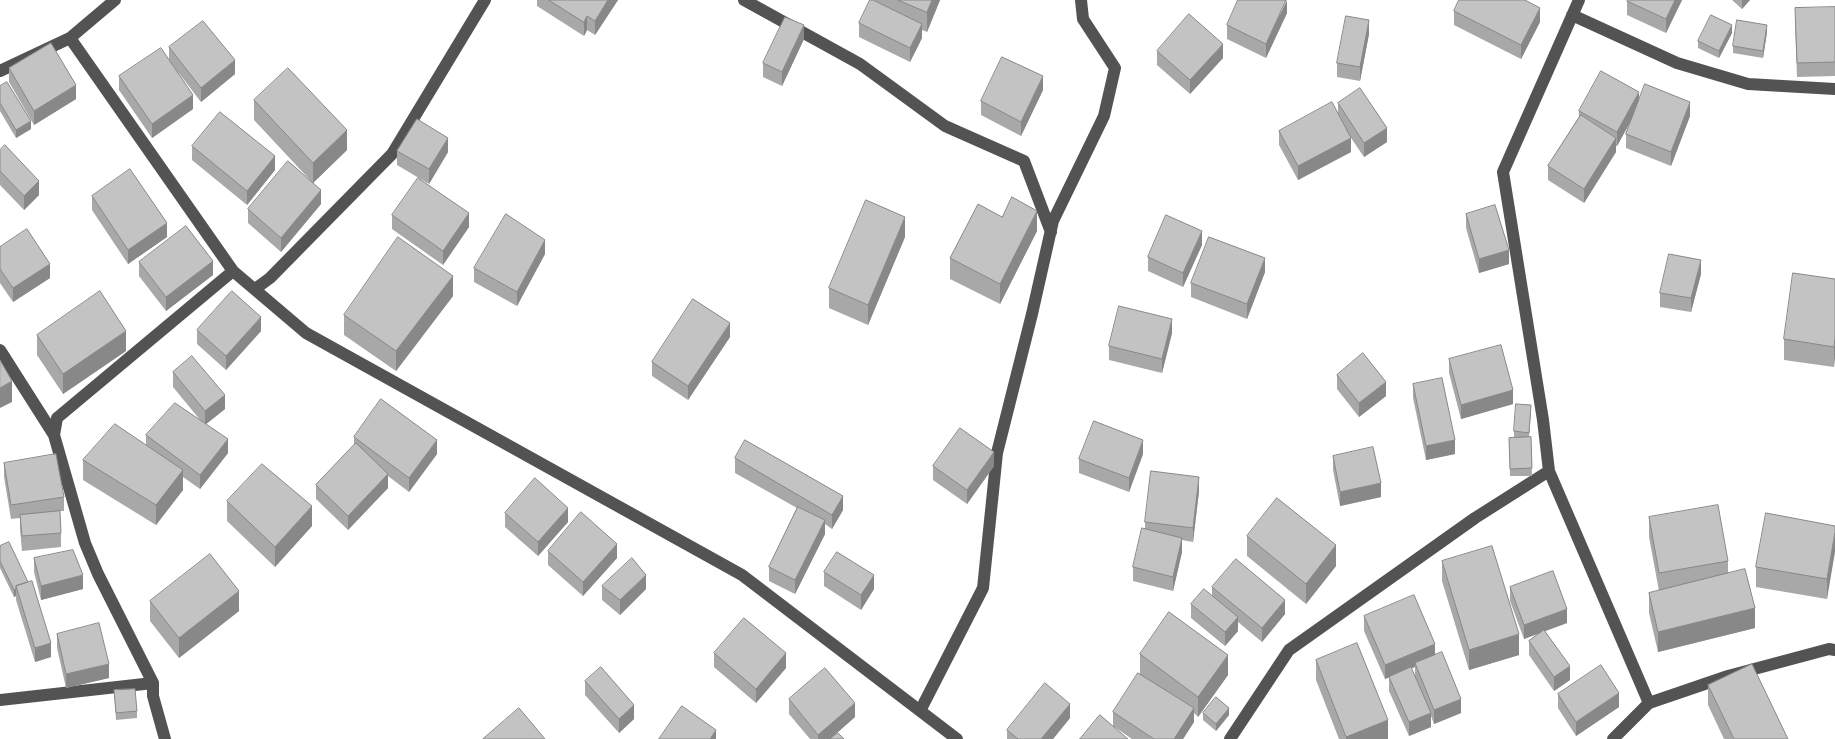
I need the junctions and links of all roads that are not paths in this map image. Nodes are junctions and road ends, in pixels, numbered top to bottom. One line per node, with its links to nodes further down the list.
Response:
1 (115, 0): 7 (street)
2 (485, 0): 12 (street)
3 (744, 0): 10 (street)
4 (1081, 0): 10 (street)
5 (1578, 0): 6 (street)
6 (1572, 15): 9 (street); 15 (street)
7 (70, 38): 8 (street); 11 (street)
8 (0, 71)
9 (1835, 89)
10 (1051, 232): 20 (street)
11 (233, 271): 12 (street); 14 (street)
12 (255, 289): 20 (street)
13 (0, 350): 14 (street)
14 (54, 435): 17 (street)
15 (1549, 471): 19 (street); 21 (street)
16 (1835, 650): 19 (street)
17 (153, 683): 18 (street); 22 (street)
18 (0, 700)
19 (1649, 703): 24 (street)
20 (920, 711): 23 (street)
21 (1234, 737)
22 (165, 739)
23 (957, 739)
24 (1613, 739)

